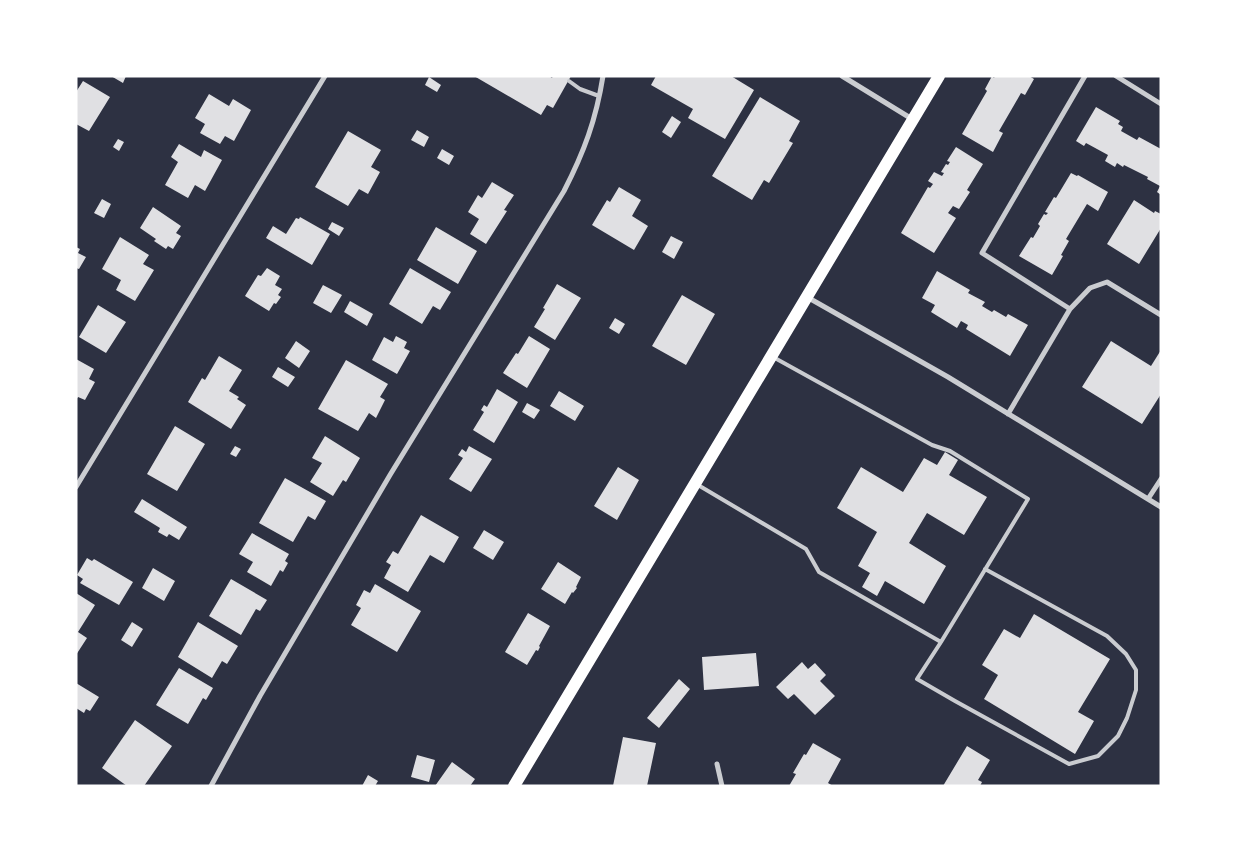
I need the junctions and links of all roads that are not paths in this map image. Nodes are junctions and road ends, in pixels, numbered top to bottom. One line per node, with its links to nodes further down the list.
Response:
1 (325, 76): 18 (street)
2 (603, 76): 8 (street)
3 (842, 76): 10 (street)
4 (939, 76): 10 (main road)
5 (1085, 76): 12 (street)
6 (1116, 76): 9 (street)
7 (568, 81): 8 (lane)
8 (599, 96): 24 (street)
9 (1161, 104)
10 (913, 120): 11 (main road)
11 (806, 297): 14 (main road); 15 (street)
12 (1070, 309): 13 (street); 15 (street)
13 (1161, 315)
14 (771, 356): 17 (main road); 21 (lane)
15 (1008, 414): 19 (street)
16 (1161, 479): 19 (street)
17 (695, 483): 22 (lane); 25 (main road)
18 (76, 487)
19 (1148, 499): 20 (street)
20 (1161, 507)
21 (986, 569): 22 (lane); 22 (lane)
22 (941, 642)
23 (717, 764): 26 (street)
24 (211, 786)
25 (514, 786)
26 (722, 786)

